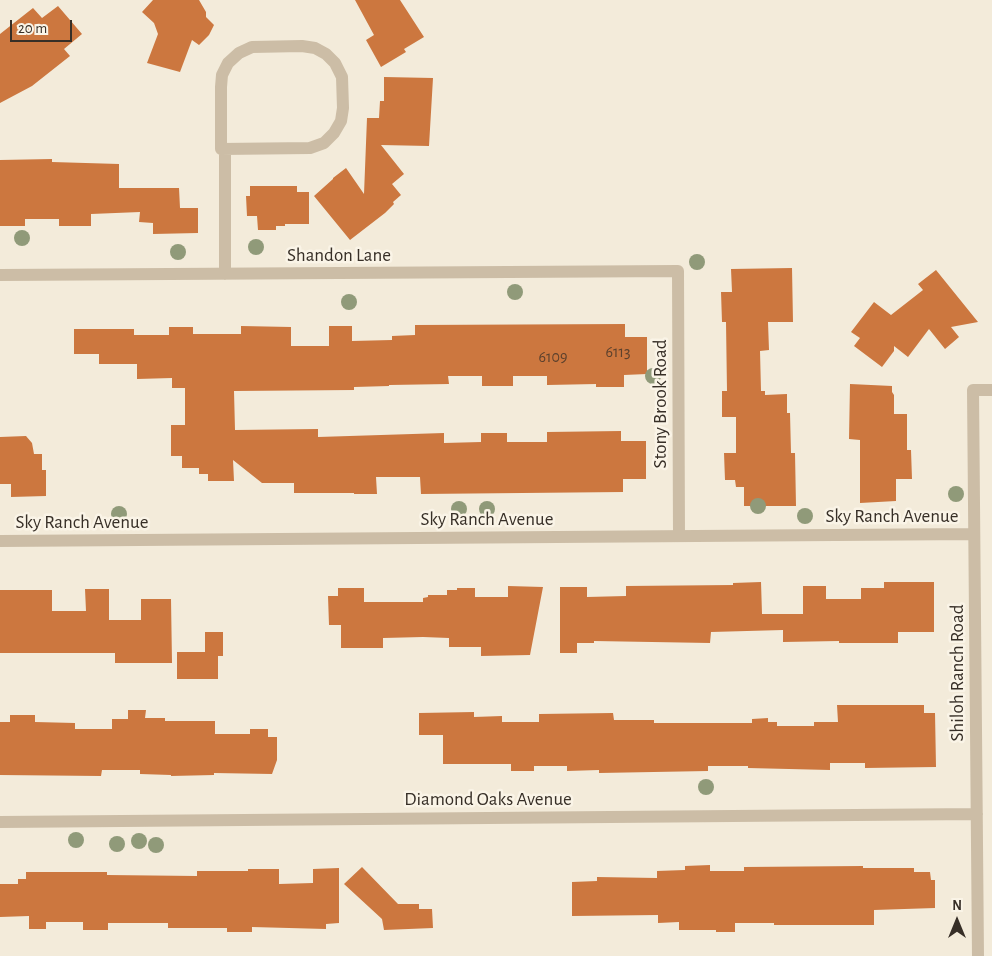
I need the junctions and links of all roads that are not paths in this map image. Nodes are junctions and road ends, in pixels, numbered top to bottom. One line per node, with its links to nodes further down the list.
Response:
1 (225, 149): 1 (street); 3 (street)
2 (678, 271): 3 (street, Shandon Lane); 7 (street, Stony Brook Road)
3 (225, 274): 4 (street, Shandon Lane)
4 (0, 275)
5 (992, 390): 6 (street, Shiloh Ranch Road)
6 (974, 534): 7 (street, Sky Ranch Avenue); 9 (street, Shiloh Ranch Road)
7 (680, 536): 8 (street, Sky Ranch Avenue)
8 (0, 541)
9 (976, 814): 10 (street, Diamond Oaks Avenue); 11 (street, Shiloh Ranch Road)
10 (0, 822)
11 (978, 956)

